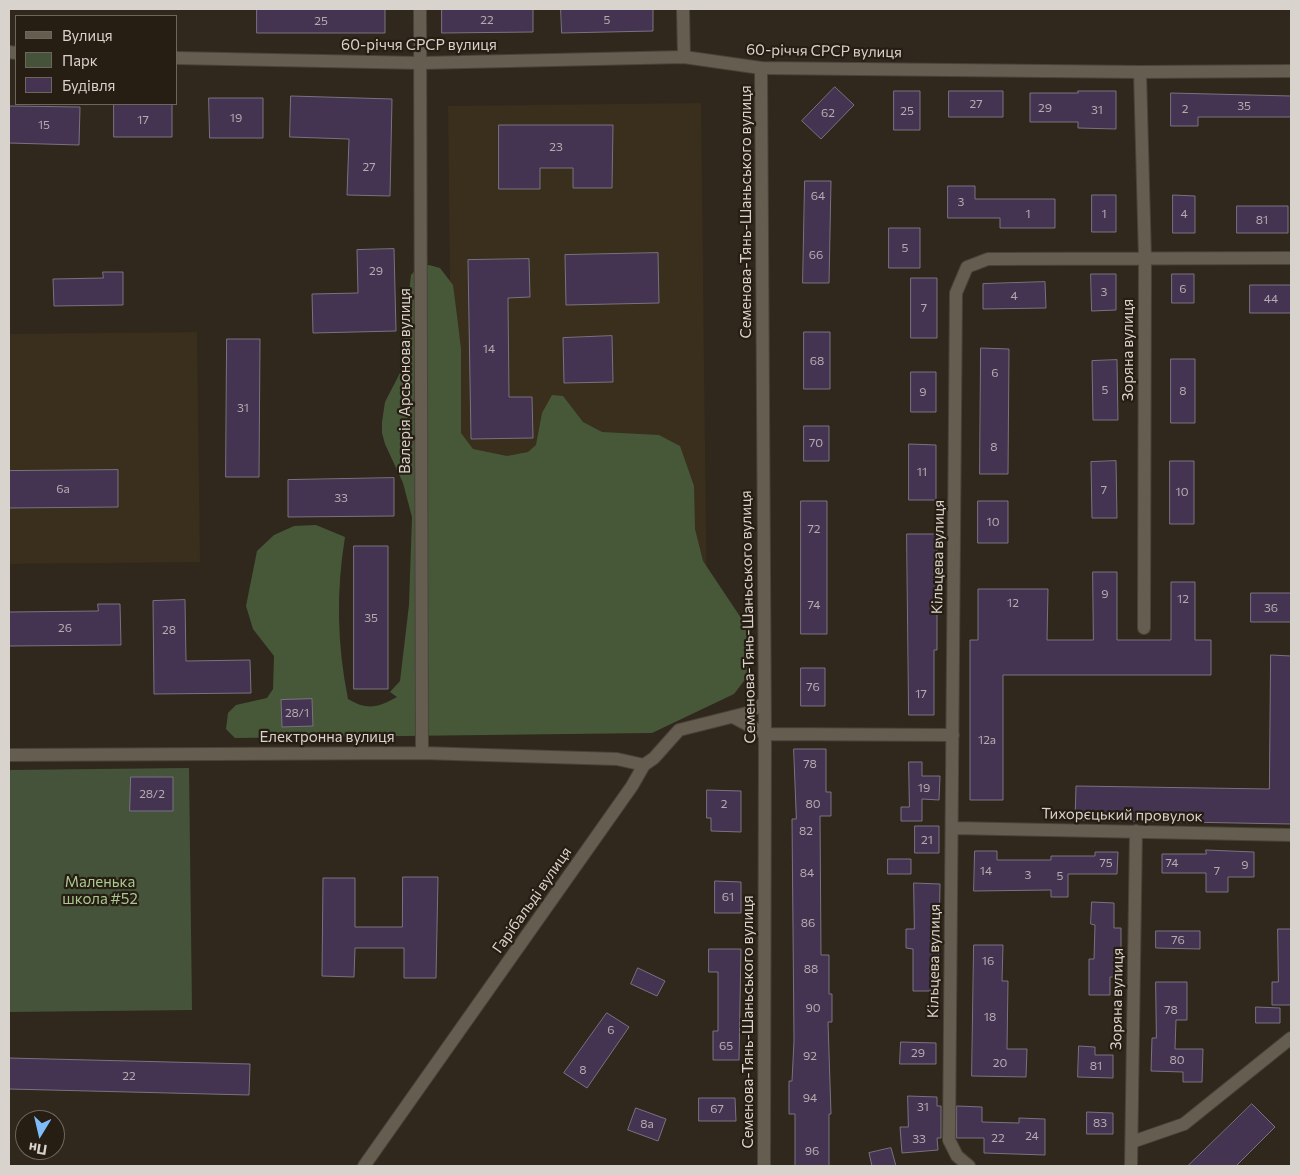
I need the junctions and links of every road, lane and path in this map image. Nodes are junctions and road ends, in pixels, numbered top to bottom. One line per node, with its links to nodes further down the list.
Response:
1 (420, 9): 5 (street, Валерія Арсьонова вулиця)
2 (683, 9): 3 (street)
3 (684, 57): 5 (street, 60-річчя СРСР вулиця); 6 (street, 60-річчя СРСР вулиця)
4 (178, 58): 5 (street, 60-річчя СРСР вулиця)
5 (421, 63): 16 (street, Валерія Арсьонова вулиця)
6 (761, 68): 8 (street, 60-річчя СРСР вулиця); 12 (street, Семенова-Тянь-Шаньського вулиця)
7 (1291, 71): 8 (street, 60-річчя СРСР вулиця)
8 (1140, 72): 9 (street, Зоряна вулиця)
9 (1145, 258): 10 (street, Кільцева вулиця); 11 (street, Зоряна вулиця); 15 (street, Кільцева вулиця)
10 (1291, 258)
11 (1144, 628)
12 (764, 703): 13 (street, Гарібальді вулиця); 14 (street, Семенова-Тянь-Шаньського вулиця)
13 (734, 717): 14 (street); 18 (street, Гарібальді вулиця)
14 (765, 734): 15 (street); 25 (street, Семенова-Тянь-Шаньського вулиця)
15 (952, 735): 19 (street, Кільцева вулиця)
16 (422, 753): 17 (street, Електронна вулиця); 18 (street, Електронна вулиця)
17 (9, 755)
18 (644, 765): 24 (street, Гарібальді вулиця)
19 (952, 828): 20 (street, Тихорєцький провулок); 26 (street, Кільцева вулиця)
20 (1136, 831): 21 (street, Тихорєцький провулок); 23 (street, Зоряна вулиця)
21 (1291, 835)
22 (1291, 1038): 23 (street)
23 (1132, 1142): 27 (street, Зоряна вулиця)
24 (364, 1166)
25 (764, 1166)
26 (969, 1166)
27 (1131, 1166)

